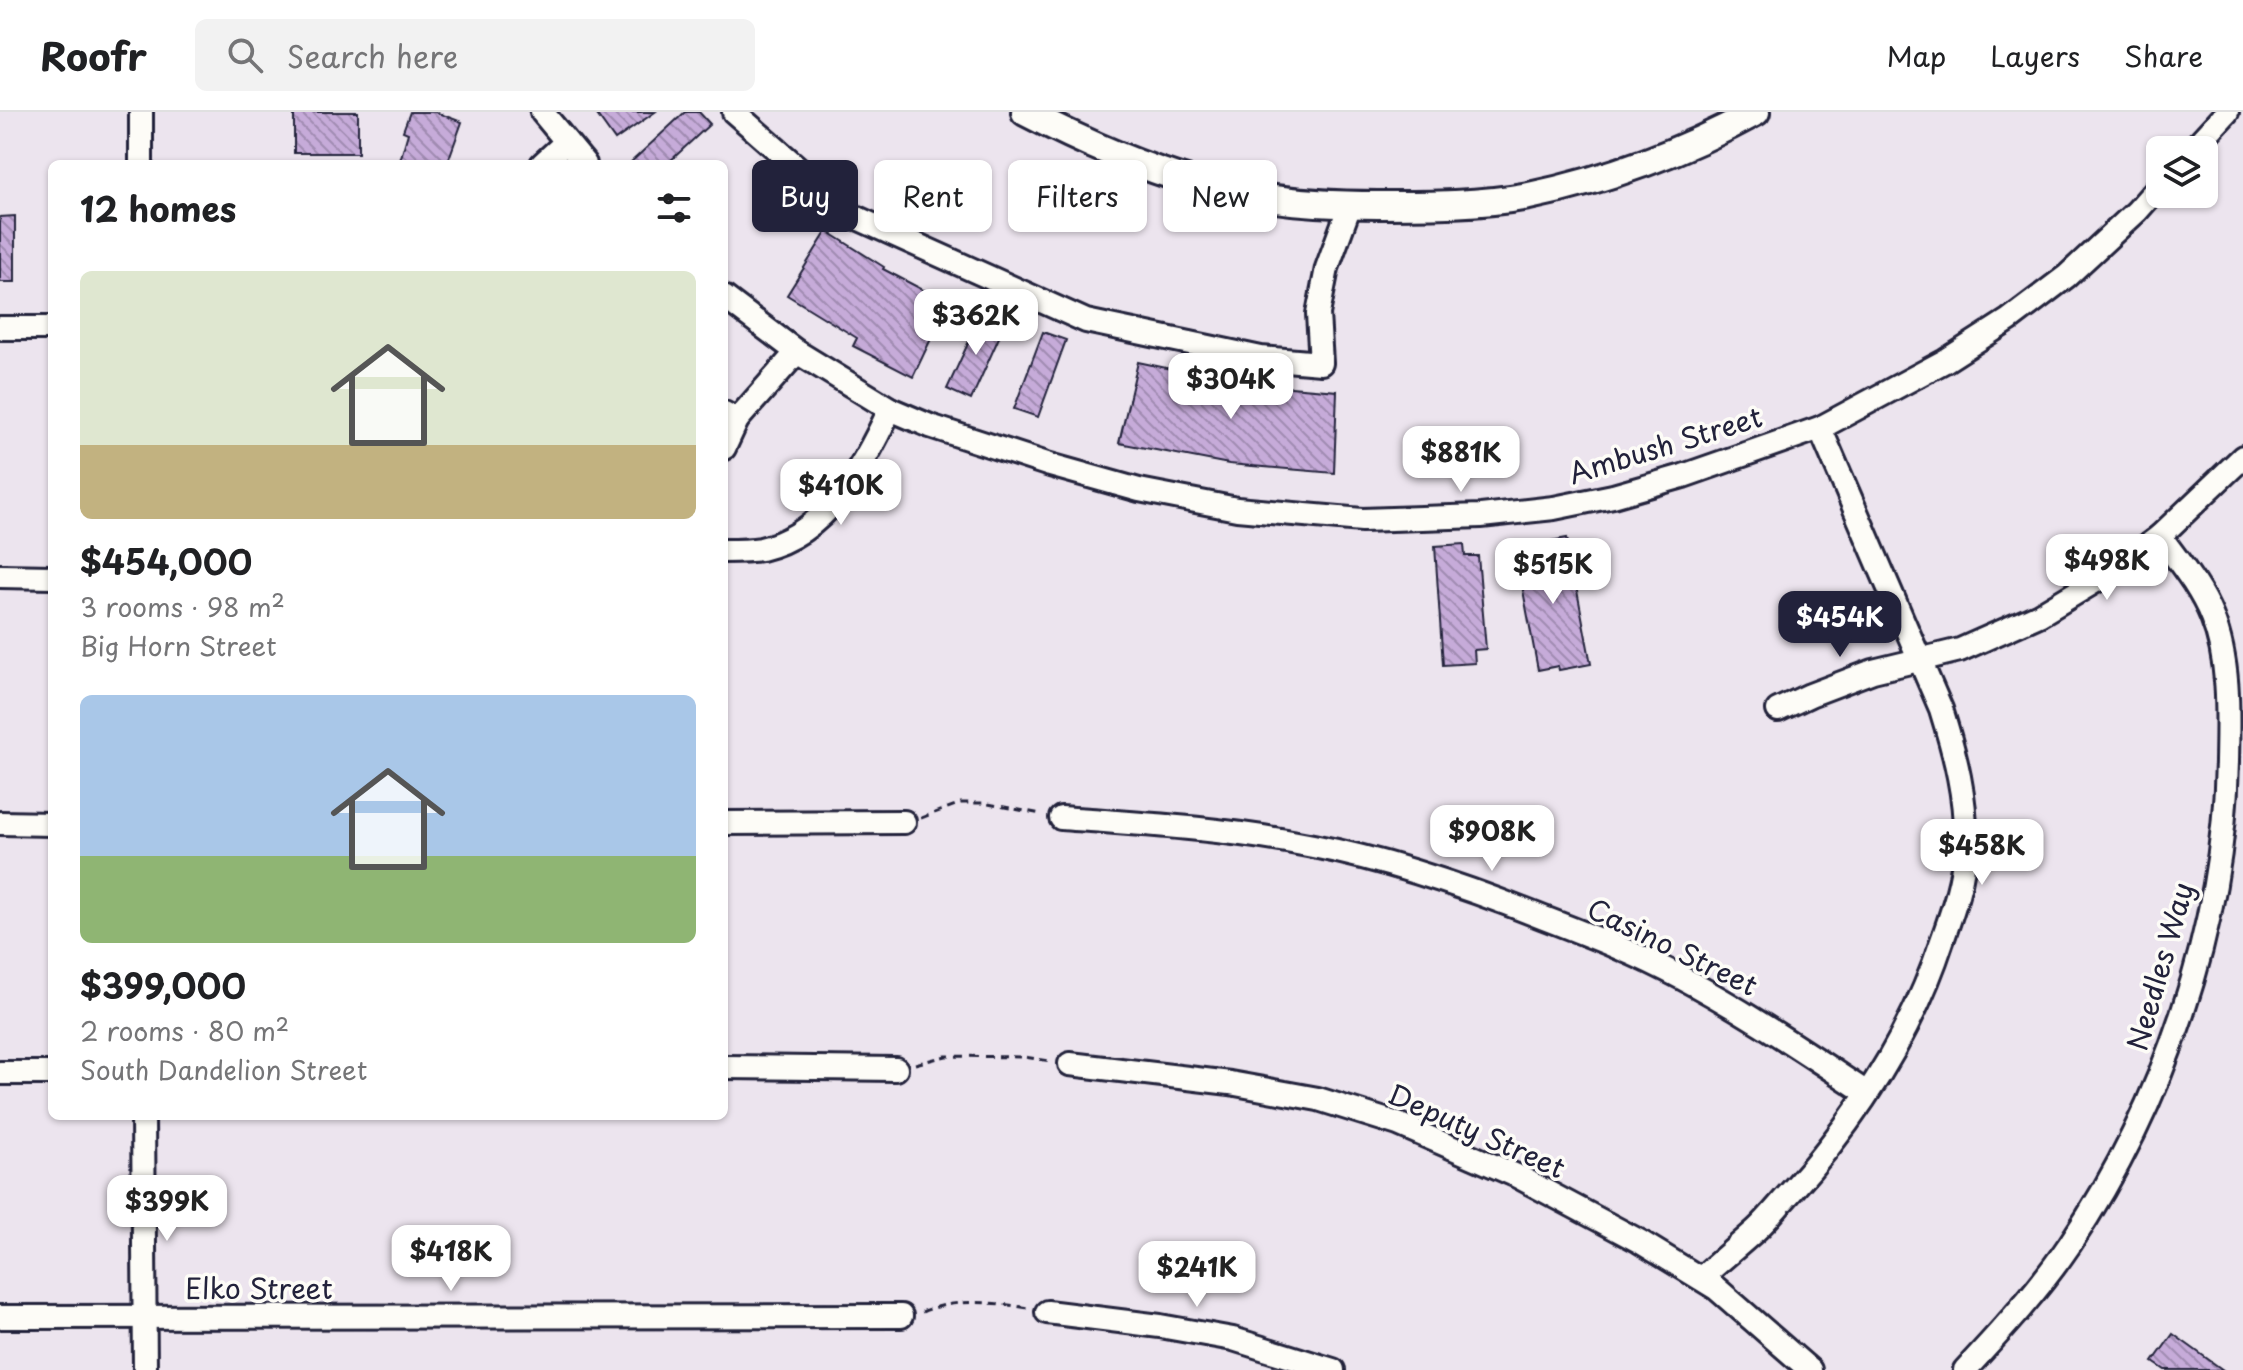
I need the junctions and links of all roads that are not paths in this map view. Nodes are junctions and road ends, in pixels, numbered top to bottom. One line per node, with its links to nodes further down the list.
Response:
1 (141, 112): 9 (street)
2 (542, 112): 8 (street)
3 (734, 112): 13 (street)
4 (1025, 112): 13 (main road)
5 (1756, 112): 13 (main road)
6 (2227, 112): 7 (street)
7 (2205, 136)
8 (566, 142): 10 (street); 11 (street)
9 (141, 160)
10 (546, 160)
11 (582, 160)
12 (2146, 201): 20 (street, Ambush Street)
13 (1350, 205)
14 (728, 300): 17 (street, Ambush Street)
15 (0, 328): 16 (street)
16 (48, 328)
17 (797, 352): 18 (street, Ambush Street); 19 (street)
18 (890, 409): 20 (street, Ambush Street); 23 (street)
19 (731, 416)
20 (1820, 428): 26 (street)
21 (2243, 457): 22 (street)
22 (2160, 536): 26 (street); 48 (street, Needles Way)
23 (728, 551)
24 (0, 576): 25 (street)
25 (48, 577)
26 (1920, 659): 27 (street); 38 (street)
27 (1778, 710)
28 (1061, 818): 38 (street, Casino Street)
29 (904, 822): 31 (street)
30 (0, 823): 32 (street)
31 (728, 823)
32 (48, 824)
33 (1070, 1064): 40 (street, Deputy Street)
34 (728, 1067): 35 (street)
35 (896, 1069)
36 (0, 1073): 37 (street)
37 (48, 1073)
38 (1867, 1093): 40 (street)
39 (143, 1120): 44 (street)
40 (1701, 1278): 47 (street, Deputy Street)
41 (1047, 1312): 46 (street)
42 (901, 1316): 44 (street, Elko Street)
43 (0, 1317): 44 (street, Elko Street)
44 (145, 1317): 45 (street)
45 (145, 1370)
46 (1333, 1370)
47 (1810, 1370)
48 (1965, 1370)

